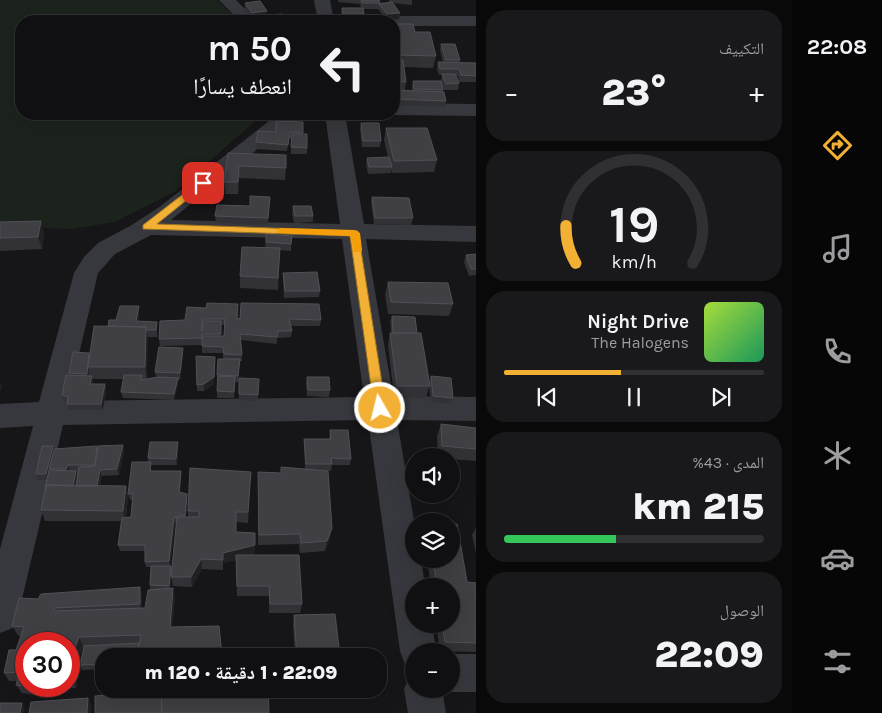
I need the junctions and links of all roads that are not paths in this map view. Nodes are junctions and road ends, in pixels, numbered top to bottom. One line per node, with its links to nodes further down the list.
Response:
1 (227, 0): 3 (street)
2 (322, 0): 4 (street)
3 (243, 15)
4 (325, 15)
5 (400, 21): 6 (street)
6 (476, 21)
7 (400, 109): 8 (street)
8 (476, 110)
9 (282, 120): 11 (street)
10 (336, 120): 12 (street)
11 (147, 227): 12 (street); 16 (street)
12 (355, 233): 13 (street); 14 (street)
13 (476, 234)
14 (380, 408): 15 (street); 16 (street); 19 (street)
15 (476, 409)
16 (52, 413): 17 (street); 18 (street)
17 (0, 416)
18 (0, 616)
19 (417, 643)
20 (460, 673): 21 (street)
21 (476, 673)
22 (424, 698): 23 (street)
23 (427, 713)

